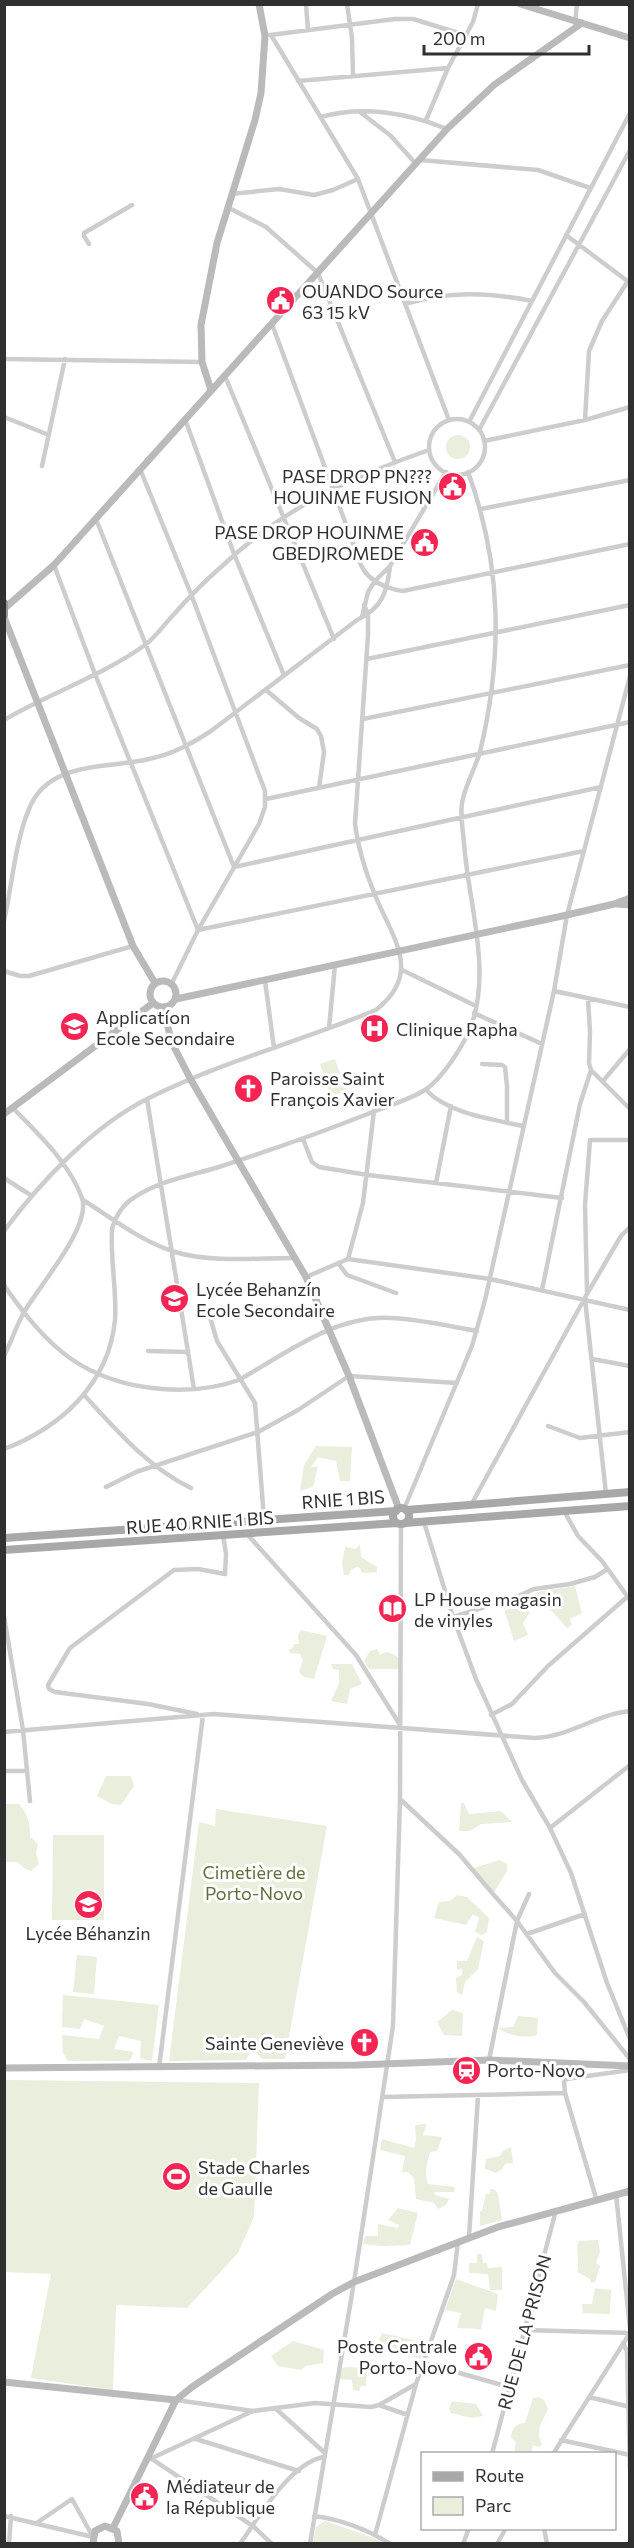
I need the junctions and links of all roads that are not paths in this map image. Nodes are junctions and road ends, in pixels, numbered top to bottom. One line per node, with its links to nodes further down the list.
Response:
1 (259, 4): 10 (street)
2 (306, 4): 9 (street)
3 (347, 4): 7 (street)
4 (478, 4): 11 (street)
5 (520, 4): 8 (street)
6 (577, 4): 8 (street)
7 (349, 25): 9 (street); 11 (street); 14 (street)
8 (577, 25): 12 (street); 20 (street)
9 (308, 30): 10 (street)
10 (268, 35): 15 (street); 25 (street)
11 (465, 35): 13 (street)
12 (630, 39)
13 (448, 68): 14 (street); 19 (street)
14 (353, 76): 15 (street)
15 (298, 81): 18 (street)
16 (358, 111): 18 (street); 19 (street); 22 (street)
17 (630, 113): 24 (street)
18 (321, 117): 23 (street)
19 (426, 120): 20 (street)
20 (447, 129): 22 (street)
21 (630, 150): 31 (street)
22 (418, 162): 24 (street); 28 (street)
23 (358, 179): 25 (street); 28 (street)
24 (591, 188): 29 (street)
25 (231, 194): 27 (street)
26 (132, 205): 30 (street)
27 (227, 207): 32 (street); 39 (street)
28 (372, 211): 32 (street); 35 (street)
29 (566, 235): 31 (street); 34 (street)
30 (89, 244)
31 (580, 244): 33 (street); 48 (street)
32 (318, 273): 36 (street); 52 (street)
33 (629, 282): 46 (street)
34 (532, 301): 35 (street); 47 (street)
35 (405, 304): 45 (street)
36 (272, 324): 40 (street); 58 (street)
37 (4, 359): 38 (street)
38 (66, 359): 39 (street); 49 (street)
39 (202, 362): 41 (street)
40 (225, 376): 41 (street); 60 (street)
41 (211, 390): 44 (street)
42 (630, 407): 46 (street)
43 (4, 417): 49 (street)
44 (185, 419): 54 (street); 63 (street)
45 (449, 420): 47 (street); 51 (street)
46 (585, 420): 50 (street)
47 (469, 422): 48 (street)
48 (480, 430): 50 (street)
49 (49, 435): 53 (street)
50 (484, 441): 56 (street)
51 (429, 450): 52 (street); 55 (street)
52 (396, 462): 58 (street)
53 (42, 466)
54 (140, 468): 61 (street); 69 (street)
55 (446, 472): 56 (street); 65 (street)
56 (468, 472): 59 (street)
57 (630, 480): 59 (street)
58 (333, 487): 60 (street); 67 (street)
59 (481, 508): 66 (street)
60 (283, 517): 63 (street); 76 (street)
61 (96, 518): 64 (street); 77 (street)
62 (630, 544): 66 (street)
63 (234, 554): 69 (street); 81 (street)
64 (54, 565): 72 (street); 80 (street)
65 (390, 566): 67 (street); 68 (street)
66 (492, 574): 68 (street); 75 (street)
67 (375, 581): 68 (street); 70 (street)
68 (387, 586): 73 (street)
69 (191, 594): 77 (street); 86 (street)
70 (364, 605): 73 (street); 74 (street)
71 (630, 605): 75 (street)
72 (5, 611): 85 (street)
73 (368, 614): 74 (street); 78 (street)
74 (362, 617): 76 (street)
75 (497, 633): 78 (street); 84 (street)
76 (334, 639): 81 (street)
77 (146, 644): 80 (street); 91 (street)
78 (367, 659): 87 (street)
79 (630, 665): 84 (street)
80 (95, 674): 85 (street); 93 (street)
81 (284, 675): 83 (street)
82 (630, 676): 90 (street)
83 (266, 690): 86 (street); 97 (street)
84 (492, 693): 87 (street); 92 (street)
85 (37, 700): 88 (street); 94 (street)
86 (236, 714): 91 (street); 98 (street)
87 (363, 719): 95 (street)
88 (4, 720)
89 (630, 722): 90 (street)
90 (618, 724): 92 (street); 96 (street)
91 (186, 747): 93 (street); 102 (street)
92 (479, 755): 95 (street); 99 (street)
93 (130, 762): 94 (street); 110 (street)
94 (66, 774): 109 (street); 112 (street)
95 (357, 780): 97 (street); 100 (street)
96 (601, 787): 99 (street); 101 (street)
97 (319, 788): 98 (street)
98 (266, 798): 102 (street)
99 (462, 817): 100 (street); 103 (street)
100 (357, 840): 102 (street); 104 (street)
101 (584, 851): 103 (street); 108 (street)
102 (234, 867): 110 (street)
103 (466, 875): 104 (street); 111 (street)
104 (375, 894): 110 (street); 113 (street)
105 (630, 898): 106 (street)
106 (614, 904): 107 (street); 108 (street)
107 (630, 905)
108 (567, 915): 111 (street); 120 (street)
109 (4, 921)
110 (198, 930): 119 (street)
111 (476, 934): 113 (street); 124 (street)
112 (133, 945): 116 (street); 118 (street)
113 (401, 951): 114 (street); 115 (street)
114 (335, 965): 117 (street); 128 (street)
115 (402, 970): 124 (street); 128 (street)
116 (4, 971)
117 (265, 981): 121 (street); 130 (street)
118 (155, 983): 119 (street); 123 (street)
119 (172, 983): 121 (street)
120 (554, 991): 122 (street); 129 (street)
121 (176, 999): 126 (street)
122 (588, 999): 125 (street); 133 (street)
123 (153, 1003): 126 (street); 139 (street)
124 (476, 1006): 127 (street)
125 (630, 1007)
126 (163, 1008): 134 (street)
127 (474, 1013): 129 (street); 136 (street)
128 (329, 1028): 130 (street)
129 (542, 1044): 144 (street)
130 (274, 1048): 134 (street)
131 (630, 1049): 135 (street)
132 (483, 1064): 143 (street)
133 (591, 1070): 135 (street); 155 (street)
134 (191, 1080): 137 (street); 147 (street)
135 (603, 1082): 140 (street)
136 (426, 1089): 138 (street); 141 (street)
137 (147, 1099): 148 (street); 152 (street)
138 (451, 1106): 143 (street); 151 (street)
139 (13, 1108): 142 (street); 148 (street)
140 (630, 1109)
141 (374, 1111): 145 (street); 149 (street)
142 (4, 1114)
143 (507, 1123): 144 (street)
144 (523, 1126): 153 (street)
145 (303, 1139): 147 (street); 149 (street)
146 (630, 1140): 169 (street)
147 (237, 1161): 152 (street); 161 (street)
148 (63, 1163): 154 (street); 156 (street)
149 (368, 1176): 151 (street); 162 (street)
150 (4, 1178): 154 (street)
151 (436, 1183): 153 (street)
152 (162, 1185): 157 (street); 160 (street)
153 (508, 1191): 155 (street); 165 (street)
154 (32, 1196): 159 (street)
155 (562, 1198): 167 (street)
156 (83, 1200): 157 (street); 171 (street)
157 (115, 1219): 160 (street); 180 (street)
158 (630, 1227): 169 (street)
159 (4, 1231)
160 (172, 1251): 161 (street); 176 (street)
161 (295, 1258): 164 (street)
162 (348, 1259): 163 (street); 165 (street)
163 (338, 1263): 164 (street); 168 (street)
164 (306, 1277): 173 (street)
165 (490, 1279): 167 (street); 174 (street)
166 (4, 1285): 171 (street)
167 (542, 1290): 169 (street)
168 (396, 1293)
169 (586, 1296): 170 (street); 178 (street); 196 (street)
170 (630, 1310)
171 (24, 1313): 177 (street); 180 (street)
172 (210, 1317): 182 (street)
173 (330, 1329): 174 (street); 181 (street); 182 (street)
174 (477, 1331): 183 (street)
175 (148, 1351): 176 (street)
176 (188, 1352): 184 (street)
177 (4, 1356)
178 (592, 1359): 179 (street); 189 (street)
179 (630, 1366)
180 (97, 1374): 184 (street); 185 (street)
181 (349, 1376): 183 (street); 187 (street); 198 (street)
182 (239, 1380): 184 (street); 187 (street)
183 (457, 1383): 198 (street)
184 (194, 1389)
185 (85, 1396): 190 (street); 191 (street)
186 (548, 1426): 189 (street)
187 (258, 1432): 191 (street); 200 (street)
188 (630, 1432): 189 (street)
189 (600, 1437): 195 (street)
190 (4, 1449)
191 (155, 1467): 192 (street); 193 (street)
192 (105, 1487)
193 (191, 1488)
194 (630, 1492): 195 (main road)
195 (606, 1494): 196 (main road)
196 (471, 1505): 198 (main road)
197 (630, 1506): 199 (main road, RUE 40 RNIE 1 BIS)
198 (401, 1509): 200 (main road, RNIE 1 BIS); 202 (main road); 202 (main road)
199 (564, 1511): 201 (main road, RUE 40 RNIE 1 BIS); 207 (street)
200 (264, 1519): 205 (main road, RNIE 1 BIS)
201 (424, 1522): 202 (main road, RUE 40 RNIE 1 BIS); 210 (street)
202 (401, 1524): 203 (main road, RUE 40 RNIE 1 BIS); 216 (street)
203 (246, 1533): 204 (main road, RUE 40 RNIE 1 BIS); 216 (street)
204 (223, 1535): 206 (main road, RUE 40 RNIE 1 BIS); 214 (street)
205 (4, 1538)
206 (4, 1550)
207 (606, 1570): 208 (street); 210 (street)
208 (628, 1598): 215 (street)
209 (4, 1616): 211 (street)
210 (453, 1617): 215 (street)
211 (12, 1662): 212 (street); 217 (street)
212 (4, 1663)
213 (630, 1711): 219 (street)
214 (202, 1715): 216 (street); 217 (street); 236 (street)
215 (491, 1715): 219 (street)
216 (401, 1728): 219 (street); 223 (street)
217 (23, 1730): 218 (street); 221 (street)
218 (4, 1732)
219 (501, 1736): 225 (street)
220 (630, 1765): 225 (street)
221 (27, 1770): 222 (street); 224 (street)
222 (4, 1771)
223 (400, 1799): 228 (street); 233 (street)
224 (30, 1801)
225 (550, 1828): 227 (street)
226 (529, 1894): 228 (street)
227 (585, 1914): 229 (street); 230 (street)
228 (517, 1921): 229 (street); 231 (street)
229 (526, 1934): 232 (street)
230 (630, 2039)
231 (489, 2060): 233 (street); 234 (street)
232 (630, 2060): 234 (street)
233 (388, 2064): 236 (street); 240 (street)
234 (614, 2064): 237 (street)
235 (4, 2068): 236 (street)
236 (159, 2068)
237 (630, 2068): 238 (street)
238 (565, 2093): 239 (street); 243 (street)
239 (478, 2096): 240 (street); 245 (street)
240 (383, 2097): 247 (street)
241 (630, 2191): 242 (street)
242 (616, 2194): 243 (street); 249 (street)
243 (597, 2198): 244 (street)
244 (556, 2210): 245 (street); 248 (street, RUE DE LA PRISON)
245 (469, 2237): 246 (street)
246 (458, 2242): 247 (street); 251 (street)
247 (354, 2282): 256 (street); 257 (street)
248 (524, 2330): 249 (street); 254 (street, RUE DE LA PRISON)
249 (630, 2332): 250 (street)
250 (623, 2343): 255 (street); 259 (street)
251 (424, 2363): 253 (street); 254 (street)
252 (4, 2382): 256 (street)
253 (416, 2384): 258 (street); 262 (street)
254 (509, 2387): 265 (street, RUE DE LA PRISON)
255 (589, 2397): 259 (street); 264 (street)
256 (176, 2400): 261 (street); 270 (street)
257 (333, 2403): 258 (street); 260 (street); 268 (street)
258 (379, 2405): 262 (street)
259 (629, 2407): 269 (street)
260 (275, 2408): 261 (street); 268 (street)
261 (253, 2411): 263 (street)
262 (408, 2415): 281 (street)
263 (196, 2439): 270 (street); 272 (street)
264 (561, 2440): 266 (street); 267 (street)
265 (493, 2452)
266 (554, 2452)
267 (615, 2452)
268 (324, 2455): 272 (street); 275 (street)
269 (629, 2455): 271 (street)
270 (149, 2459): 277 (street); 278 (street)
271 (630, 2470)
272 (299, 2471): 277 (street)
273 (4, 2516): 274 (street)
274 (12, 2516): 276 (street); 283 (street)
275 (315, 2516): 281 (street); 287 (street)
276 (38, 2522): 282 (street); 282 (street)
277 (253, 2526): 285 (street); 286 (street)
278 (113, 2528): 282 (street); 284 (street)
279 (469, 2530): 289 (street)
280 (505, 2530): 290 (street)
281 (375, 2535): 288 (street)
282 (93, 2540)
283 (9, 2544)
284 (119, 2544)
285 (240, 2544)
286 (272, 2544)
287 (310, 2544)
288 (390, 2544)
289 (463, 2544)
290 (497, 2544)

